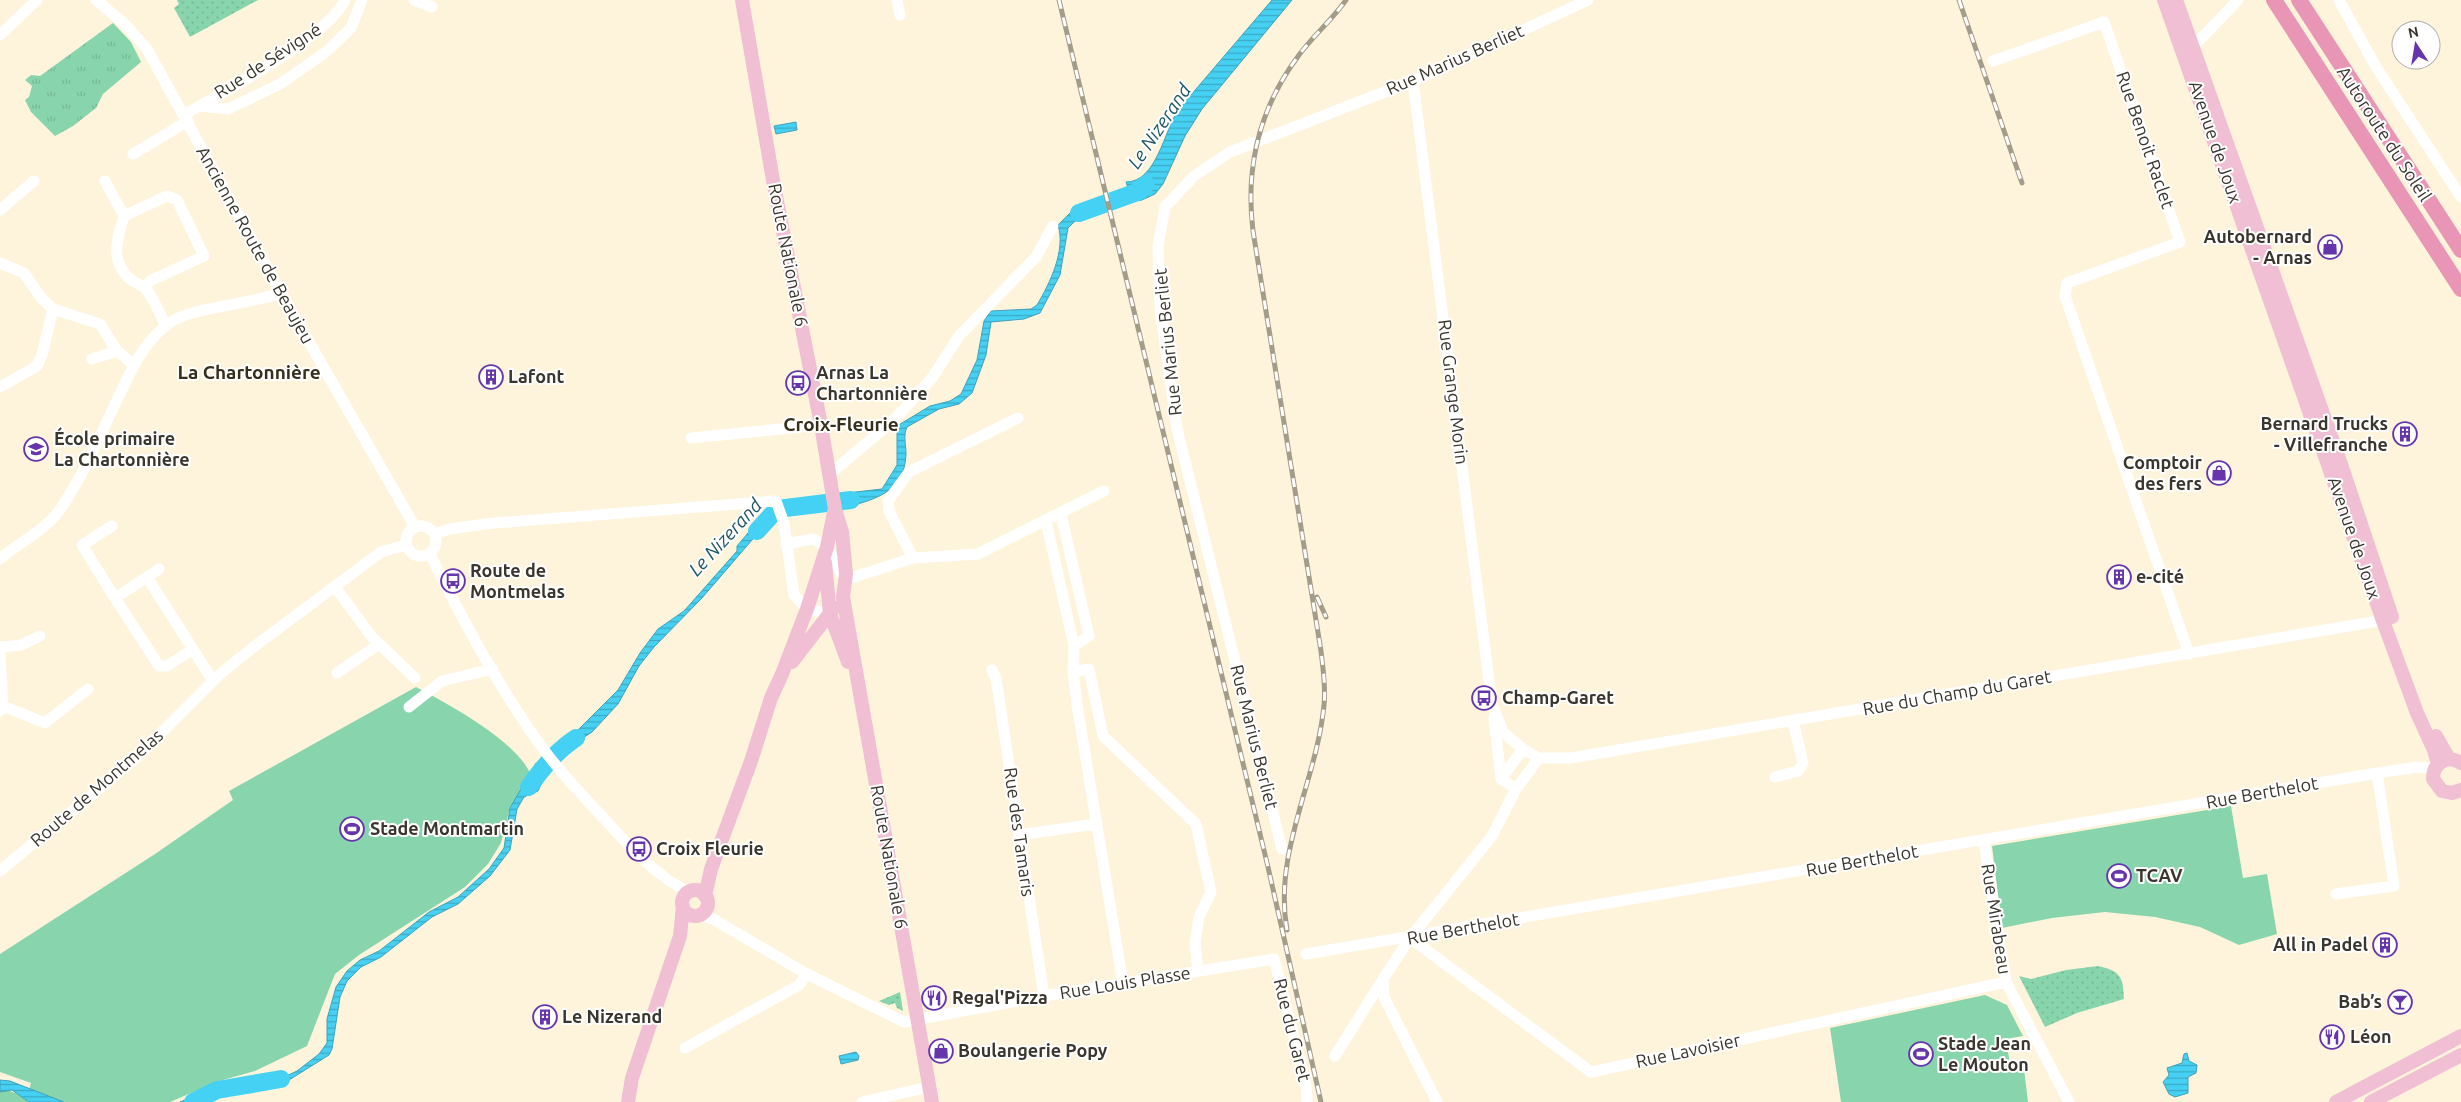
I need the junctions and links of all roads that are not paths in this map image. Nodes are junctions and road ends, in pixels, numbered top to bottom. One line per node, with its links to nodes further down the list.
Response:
1 (37, 0): 17 (street)
2 (96, 0): 22 (street, Ancienne Route de Beaujeu)
3 (344, 0): 21 (street, Rue de Sévigné)
4 (362, 0): 21 (street)
5 (414, 0): 15 (street)
6 (742, 0): 42 (main road, Route Nationale 6)
7 (897, 0): 16 (street)
8 (1588, 0): 20 (street, Rue Marius Berliet)
9 (2164, 0): 18 (main road, Avenue de Joux)
10 (2176, 0): 18 (main road, Avenue de Joux)
11 (2238, 0): 18 (street)
12 (2274, 0): 33 (highway, Autoroute du Soleil)
13 (2299, 0): 30 (highway, Autoroute du Soleil)
14 (2339, 0): 26 (street)
15 (432, 7)
16 (900, 16)
17 (0, 35)
18 (2188, 49): 66 (main road, Avenue de Joux)
19 (1993, 61): 73 (street, Rue Benoit Raclet)
20 (1413, 81): 83 (street, Rue Grange Morin); 98 (street, Rue Marius Berliet)
21 (199, 106): 22 (street, Rue de Sévigné)
22 (186, 118): 23 (street, Rue de Sévigné); 34 (street, Ancienne Route de Beaujeu)
23 (133, 154)
24 (34, 181): 27 (street)
25 (105, 181): 28 (street)
26 (2461, 197)
27 (0, 210)
28 (124, 216): 32 (street); 32 (street)
29 (1053, 226): 44 (street)
30 (2461, 250)
31 (0, 263): 35 (street)
32 (145, 288): 36 (street)
33 (2461, 289)
34 (281, 294): 36 (street); 50 (street, Ancienne Route de Beaujeu)
35 (53, 309): 37 (street); 40 (street)
36 (166, 326): 39 (street)
37 (117, 351): 38 (street); 39 (street)
38 (92, 359)
39 (134, 365): 57 (street)
40 (0, 387)
41 (1018, 418): 56 (street)
42 (821, 425): 43 (street); 44 (main road, Route Nationale 6)
43 (691, 438)
44 (830, 474): 46 (main road, Route Nationale 6)
45 (1104, 491): 47 (street)
46 (835, 509): 54 (main road, Route Nationale 6); 60 (main road, Route Nationale 6)
47 (1061, 514): 48 (street); 69 (street)
48 (1046, 521): 56 (street); 69 (street)
49 (112, 526): 63 (street)
50 (415, 527): 51 (street); 52 (street)
51 (435, 534): 53 (street); 55 (street)
52 (406, 544): 55 (street); 61 (street, Route de Montmelas)
53 (786, 544): 54 (street); 64 (street)
54 (826, 552): 60 (street); 64 (main road); 65 (main road, Route Nationale 6)
55 (430, 554): 74 (street)
56 (913, 558): 60 (street)
57 (0, 559)
58 (159, 569): 59 (street)
59 (147, 578): 63 (street); 71 (street)
60 (845, 580): 62 (main road, Route Nationale 6)
61 (336, 587): 68 (street); 80 (street, Route de Montmelas)
62 (843, 597): 65 (main road); 82 (main road, Route Nationale 6)
63 (115, 598): 71 (street)
64 (807, 609): 65 (street); 78 (main road)
65 (830, 614): 78 (main road); 82 (main road, Route Nationale 6)
66 (2387, 619): 73 (street, Rue du Champ du Garet); 89 (main road, Avenue de Joux)
67 (40, 636): 70 (street)
68 (378, 644): 77 (street); 79 (street)
69 (1074, 646): 76 (street)
70 (0, 647)
71 (193, 649): 80 (street)
72 (0, 654): 85 (street)
73 (2189, 654): 86 (street, Rue du Champ du Garet)
74 (493, 669): 84 (street); 101 (street)
75 (992, 670): 96 (street, Rue des Tamaris)
76 (1073, 672): 95 (street); 105 (street)
77 (337, 673)
78 (782, 674): 101 (main road)
79 (415, 678)
80 (213, 681): 99 (street, Route de Montmelas)
81 (88, 689): 85 (street)
82 (860, 694): 111 (main road, Route Nationale 6)
83 (1492, 704): 87 (street, Rue Grange Morin); 92 (street, Rue Grange Morin)
84 (410, 707)
85 (2, 709)
86 (1793, 721): 88 (street, Rue du Champ du Garet); 91 (street)
87 (1523, 749): 88 (street, Rue du Champ du Garet); 92 (street)
88 (1539, 758): 93 (street)
89 (2443, 767): 90 (street, Rue Berthelot); 94 (main road)
90 (2377, 774): 97 (street, Rue Berthelot); 100 (street)
91 (1775, 777)
92 (1501, 779): 93 (street)
93 (1516, 789): 102 (street)
94 (2461, 790)
95 (1096, 824): 96 (street); 109 (street)
96 (1019, 834): 110 (street, Rue des Tamaris)
97 (1984, 841): 102 (street, Rue Berthelot); 108 (street, Rue Mirabeau)
98 (1282, 849)
99 (0, 871)
100 (2336, 894)
101 (697, 905): 106 (street, Rue Louis Plasse); 117 (main road)
102 (1410, 938): 103 (street, Rue Berthelot); 107 (street); 108 (street, Rue Lavoisier)
103 (1306, 954)
104 (1274, 959): 105 (street, Rue Louis Plasse); 120 (street, Rue du Garet)
105 (1198, 971): 109 (street, Rue Louis Plasse)
106 (807, 974): 111 (street, Rue Louis Plasse); 113 (street)
107 (1383, 978): 115 (street); 121 (street)
108 (2006, 982): 122 (street, Rue Mirabeau)
109 (1123, 983): 110 (street, Rue Louis Plasse)
110 (1044, 996): 111 (street, Rue Louis Plasse)
111 (918, 1020): 116 (main road, Route Nationale 6)
112 (2461, 1036): 123 (main road)
113 (685, 1048)
114 (2461, 1055): 124 (main road)
115 (1335, 1056)
116 (930, 1087): 118 (street); 119 (main road, Route Nationale 6)
117 (628, 1102)
118 (862, 1102)
119 (932, 1102)
120 (1307, 1102)
121 (1437, 1102)
122 (2069, 1102)
123 (2336, 1102)
124 (2371, 1102)

